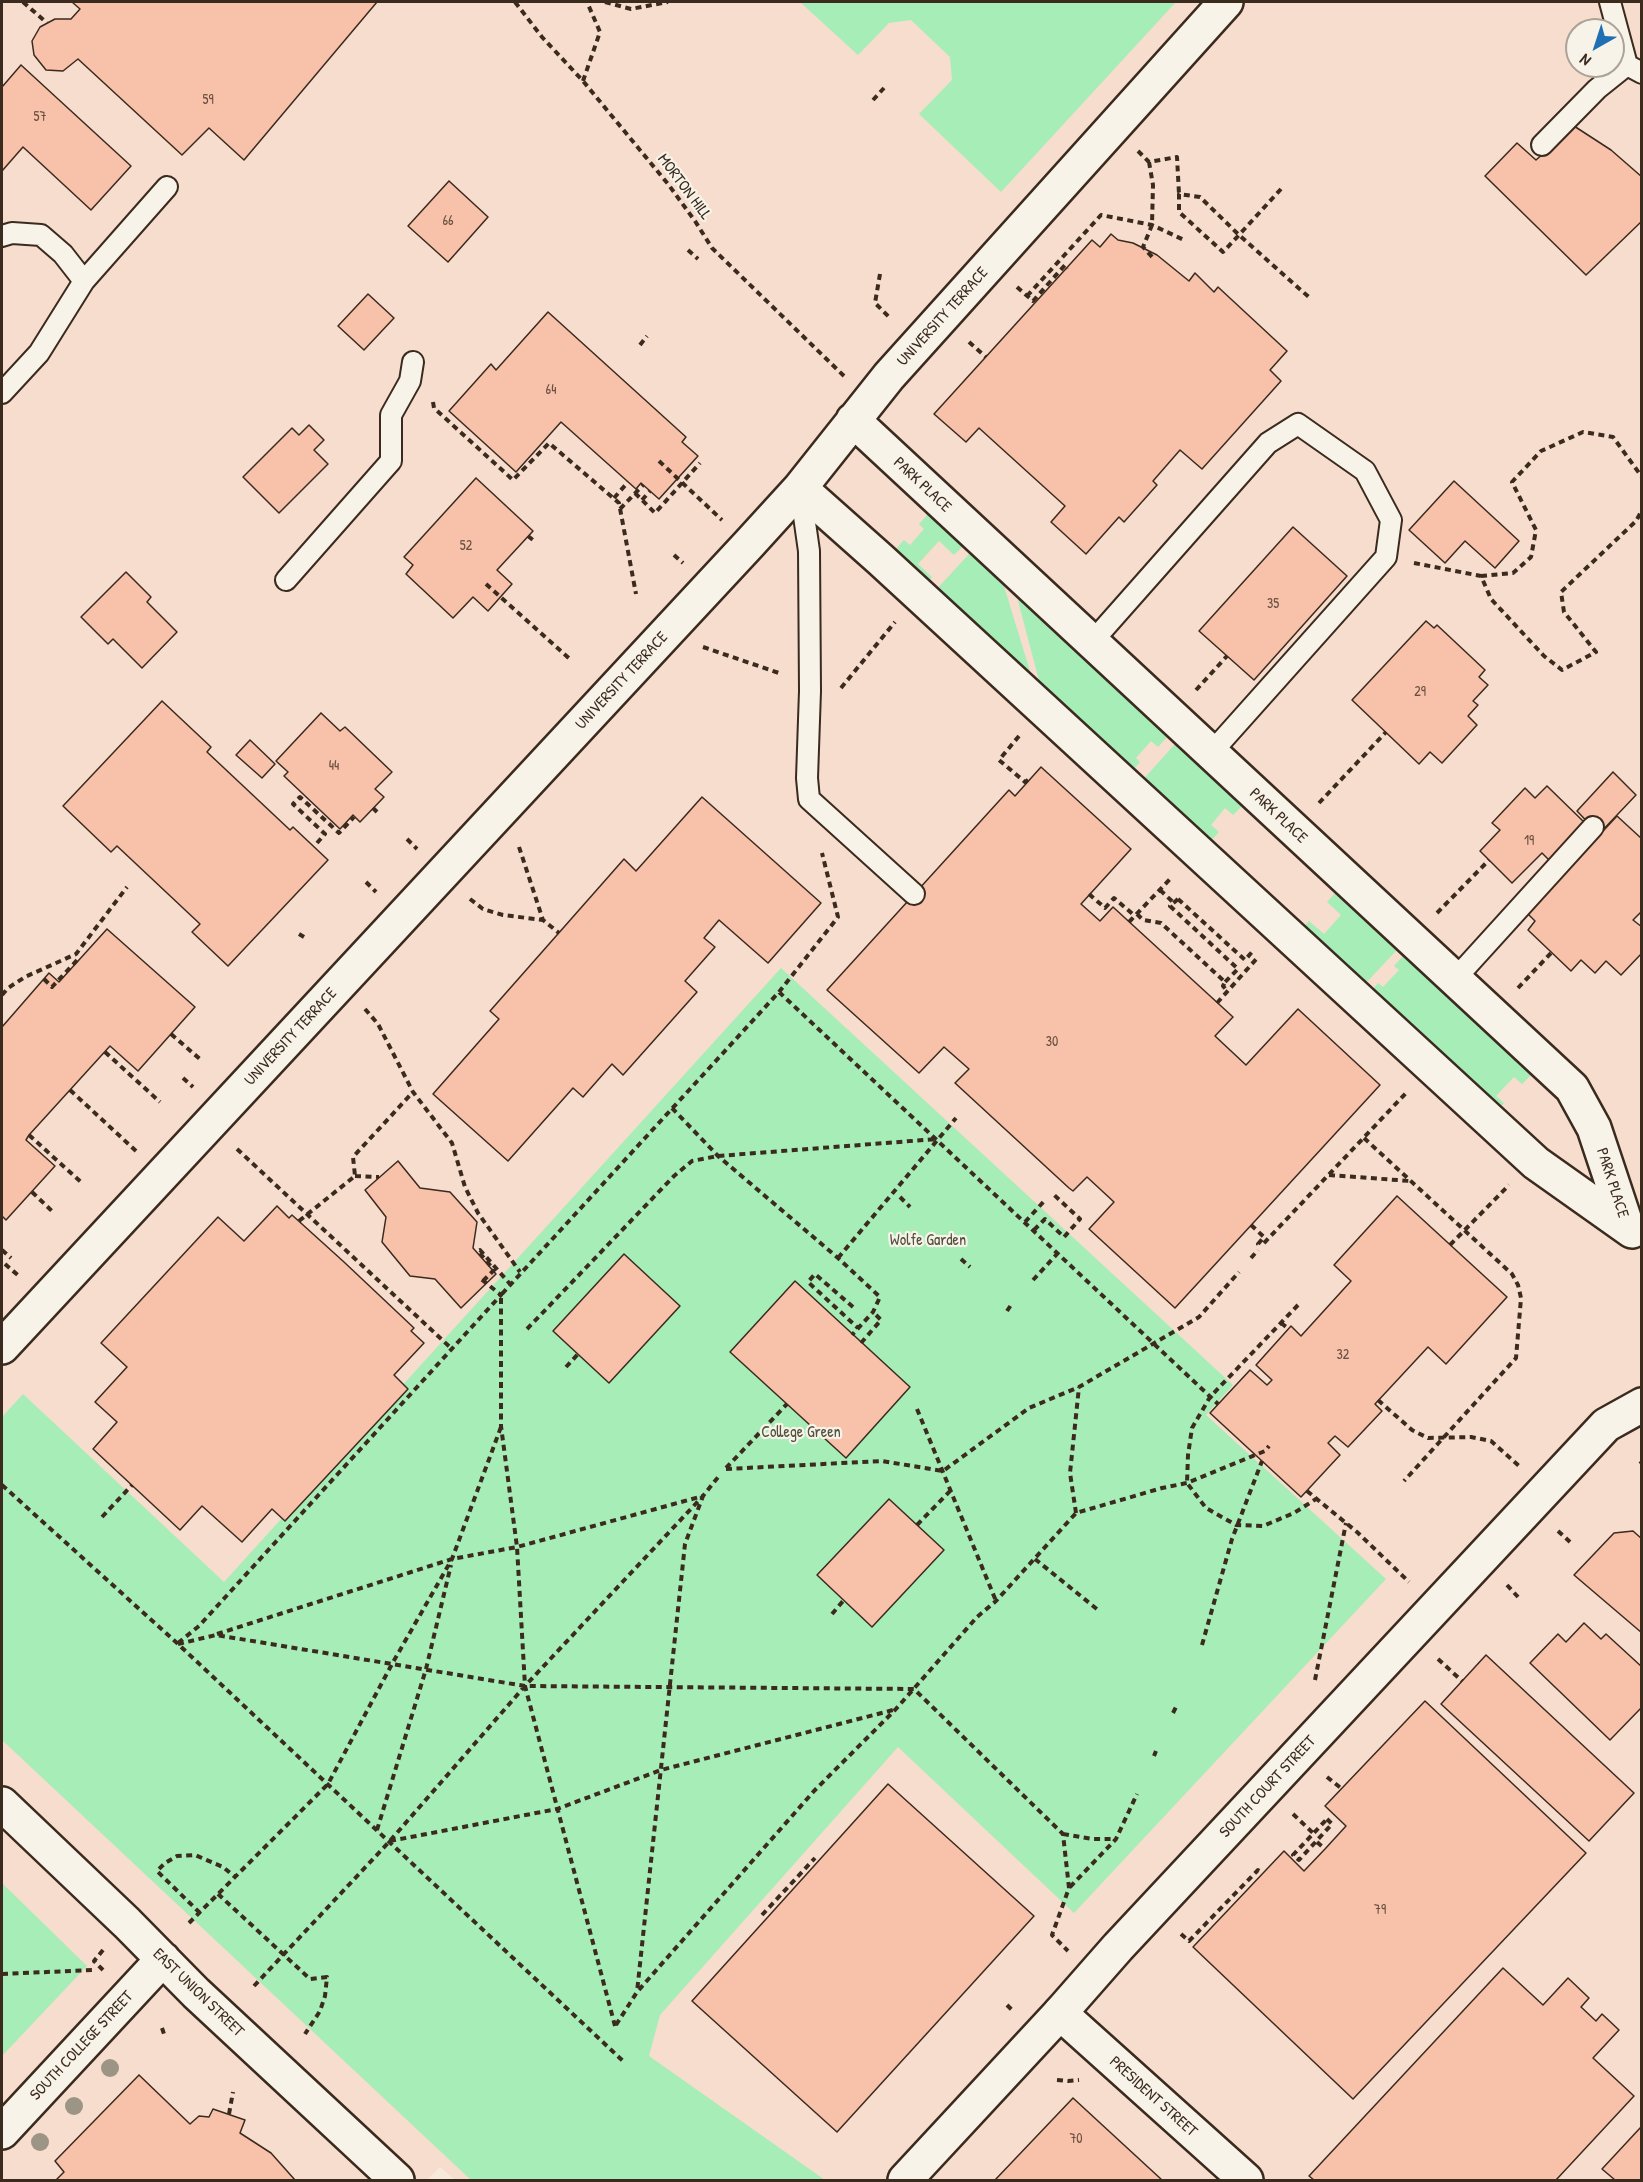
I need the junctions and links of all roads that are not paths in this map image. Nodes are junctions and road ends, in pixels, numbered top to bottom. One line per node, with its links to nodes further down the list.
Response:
1 (1226, 2): 10 (street, UNIVERSITY TERRACE)
2 (1610, 2): 3 (lane)
3 (1634, 69): 4 (lane)
4 (1542, 145)
5 (167, 186): 7 (lane)
6 (2, 236): 7 (lane)
7 (84, 281): 9 (lane)
8 (413, 362): 12 (lane)
9 (2, 393)
10 (853, 420): 11 (street, UNIVERSITY TERRACE); 13 (street, PARK PLACE)
11 (800, 488): 16 (lane); 18 (street, PARK PLACE); 19 (street, UNIVERSITY TERRACE)
12 (286, 580)
13 (1092, 642): 14 (street, PARK PLACE); 14 (lane)
14 (1211, 753): 17 (street, PARK PLACE)
15 (1593, 827): 17 (lane)
16 (914, 894)
17 (1455, 979): 18 (street, PARK PLACE)
18 (1634, 1234)
19 (2, 1347)
20 (1641, 1405): 23 (street, SOUTH COURT STREET)
21 (2, 1804): 22 (street, EAST UNION STREET)
22 (163, 1959): 24 (street, SOUTH COLLEGE STREET); 25 (street, EAST UNION STREET)
23 (1060, 2013): 26 (street, SOUTH COURT STREET); 27 (street, PRESIDENT STREET)
24 (2, 2132)
25 (397, 2181)
26 (905, 2181)
27 (1246, 2181)

